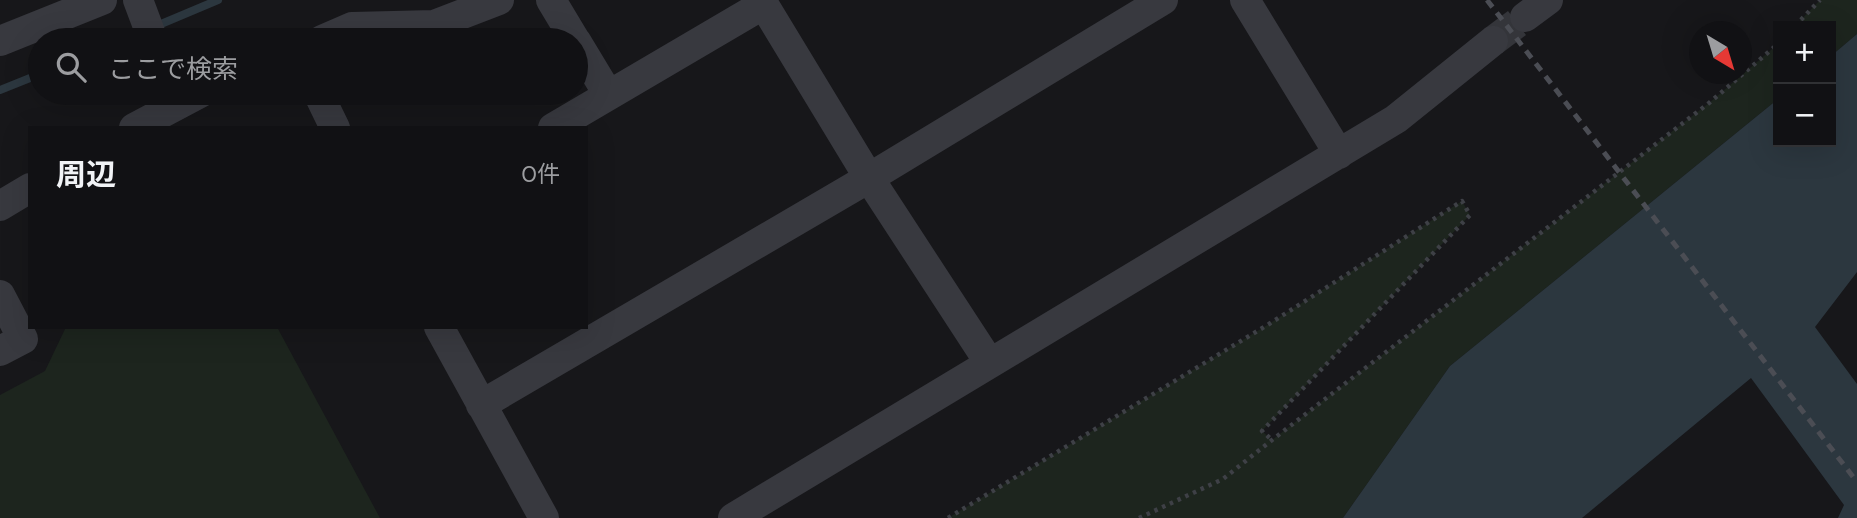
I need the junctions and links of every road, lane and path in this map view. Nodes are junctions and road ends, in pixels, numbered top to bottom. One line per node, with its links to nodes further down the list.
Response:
1 (102, 0): 9 (street)
2 (499, 0): 10 (street)
3 (551, 0): 11 (street)
4 (1163, 0): 24 (street)
5 (1245, 0): 23 (street)
6 (1819, 0): 8 (path)
7 (762, 2): 17 (street); 24 (street)
8 (1800, 21)
9 (32, 28)
10 (350, 28)
11 (568, 28)
12 (28, 30): 13 (street)
13 (0, 41)
14 (1493, 41): 23 (street)
15 (1773, 48): 32 (path)
16 (588, 61): 17 (street)
17 (608, 94): 22 (street)
18 (170, 105): 20 (street)
19 (324, 105): 21 (street)
20 (137, 126)
21 (334, 126)
22 (556, 126)
23 (1339, 154): 30 (street)
24 (869, 178): 30 (street); 31 (street)
25 (28, 189): 26 (street)
26 (0, 206)
27 (4, 304): 29 (street)
28 (440, 329): 31 (street)
29 (0, 351)
30 (989, 362): 34 (street)
31 (481, 405): 33 (street)
32 (1272, 440): 35 (path); 36 (path)
33 (544, 518)
34 (733, 518)
35 (948, 518)
36 (1139, 518)

